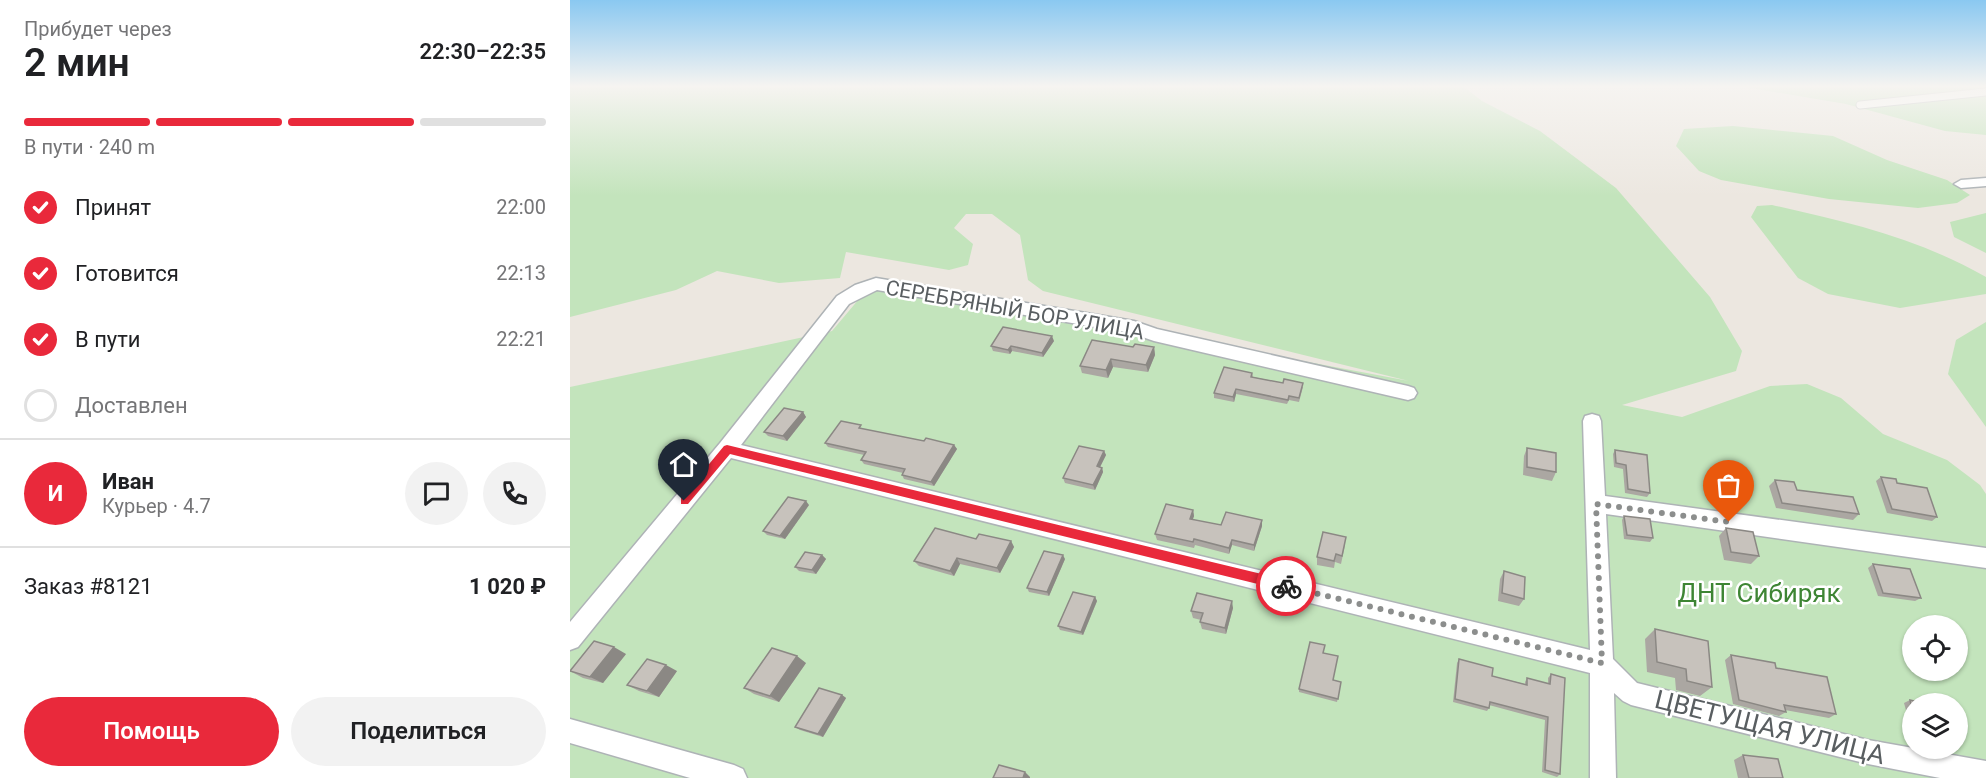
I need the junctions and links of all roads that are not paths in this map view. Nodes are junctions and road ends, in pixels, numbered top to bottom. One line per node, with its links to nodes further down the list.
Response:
1 (1986, 182): 2 (street)
2 (1961, 184)
3 (1408, 393): 5 (street, СЕРЕБРЯНЫЙ БОР УЛИЦА)
4 (1592, 421): 6 (street)
5 (727, 449): 8 (street, СЕРЕБРЯНЫЙ БОР УЛИЦА); 9 (street)
6 (1596, 504): 7 (street); 9 (street)
7 (1986, 558)
8 (570, 639)
9 (1602, 663): 11 (street, ЦВЕТУЩАЯ УЛИЦА); 13 (street)
10 (570, 731): 12 (street)
11 (1986, 774)
12 (734, 778)
13 (1603, 778)

